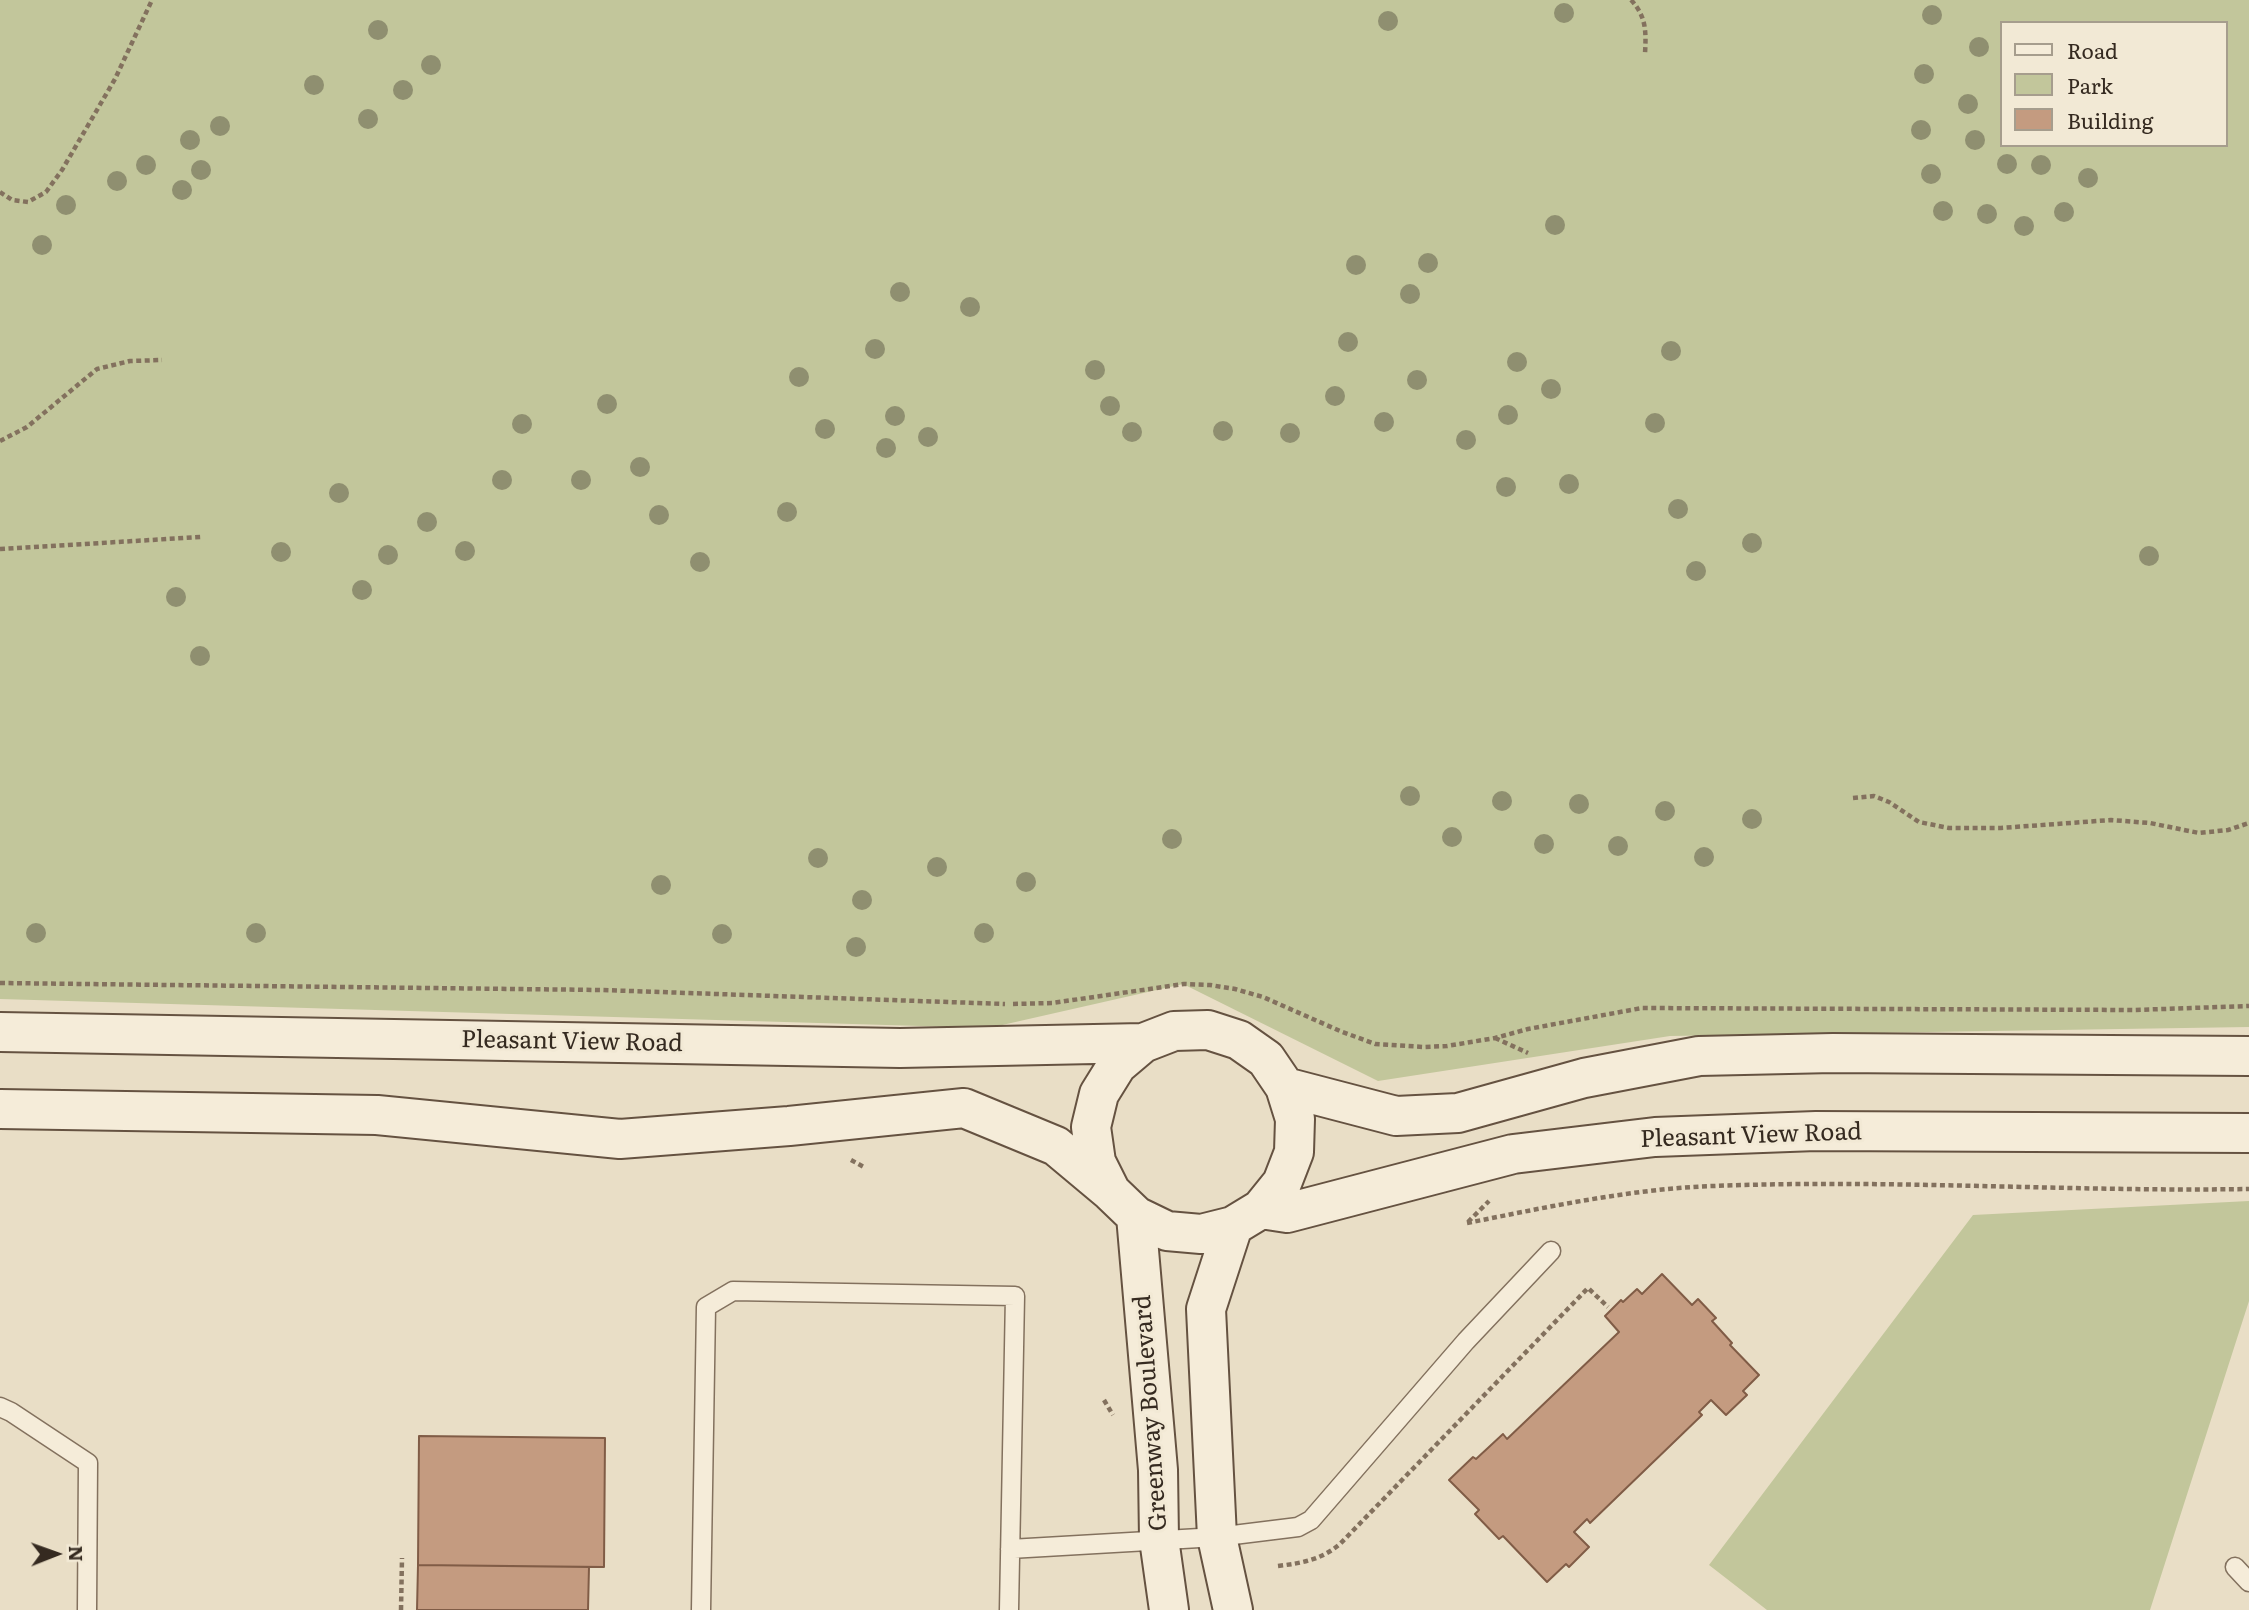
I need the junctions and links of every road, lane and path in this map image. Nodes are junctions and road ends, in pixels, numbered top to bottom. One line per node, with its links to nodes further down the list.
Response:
1 (152, 0): 4 (path)
2 (1631, 0): 3 (path)
3 (1645, 54)
4 (0, 191)
5 (162, 360): 6 (path)
6 (0, 441)
7 (201, 537): 8 (path)
8 (0, 549)
9 (1853, 798): 10 (path)
10 (2249, 823)
11 (0, 1032): 12 (main road, Pleasant View Road)
12 (1143, 1043): 14 (main road); 18 (main road)
13 (2249, 1056): 14 (main road)
14 (1285, 1087): 19 (main road)
15 (0, 1109): 18 (main road)
16 (2249, 1133): 19 (main road, Pleasant View Road)
17 (2249, 1189): 20 (path)
18 (1124, 1204): 19 (main road); 25 (main road, Greenway Boulevard)
19 (1247, 1217): 24 (main road)
20 (1467, 1223)
21 (1551, 1251): 24 (lane)
22 (1608, 1307): 28 (path)
23 (0, 1407): 31 (lane)
24 (1217, 1537): 25 (lane); 36 (main road)
25 (1159, 1539): 26 (lane); 35 (main road, Greenway Boulevard)
26 (1010, 1549): 33 (lane); 34 (lane)
27 (402, 1559): 32 (path)
28 (1278, 1566)
29 (2235, 1567): 30 (lane)
30 (2249, 1582)
31 (87, 1610)
32 (401, 1610)
33 (701, 1610)
34 (1009, 1610)
35 (1169, 1610)
36 (1233, 1610)

